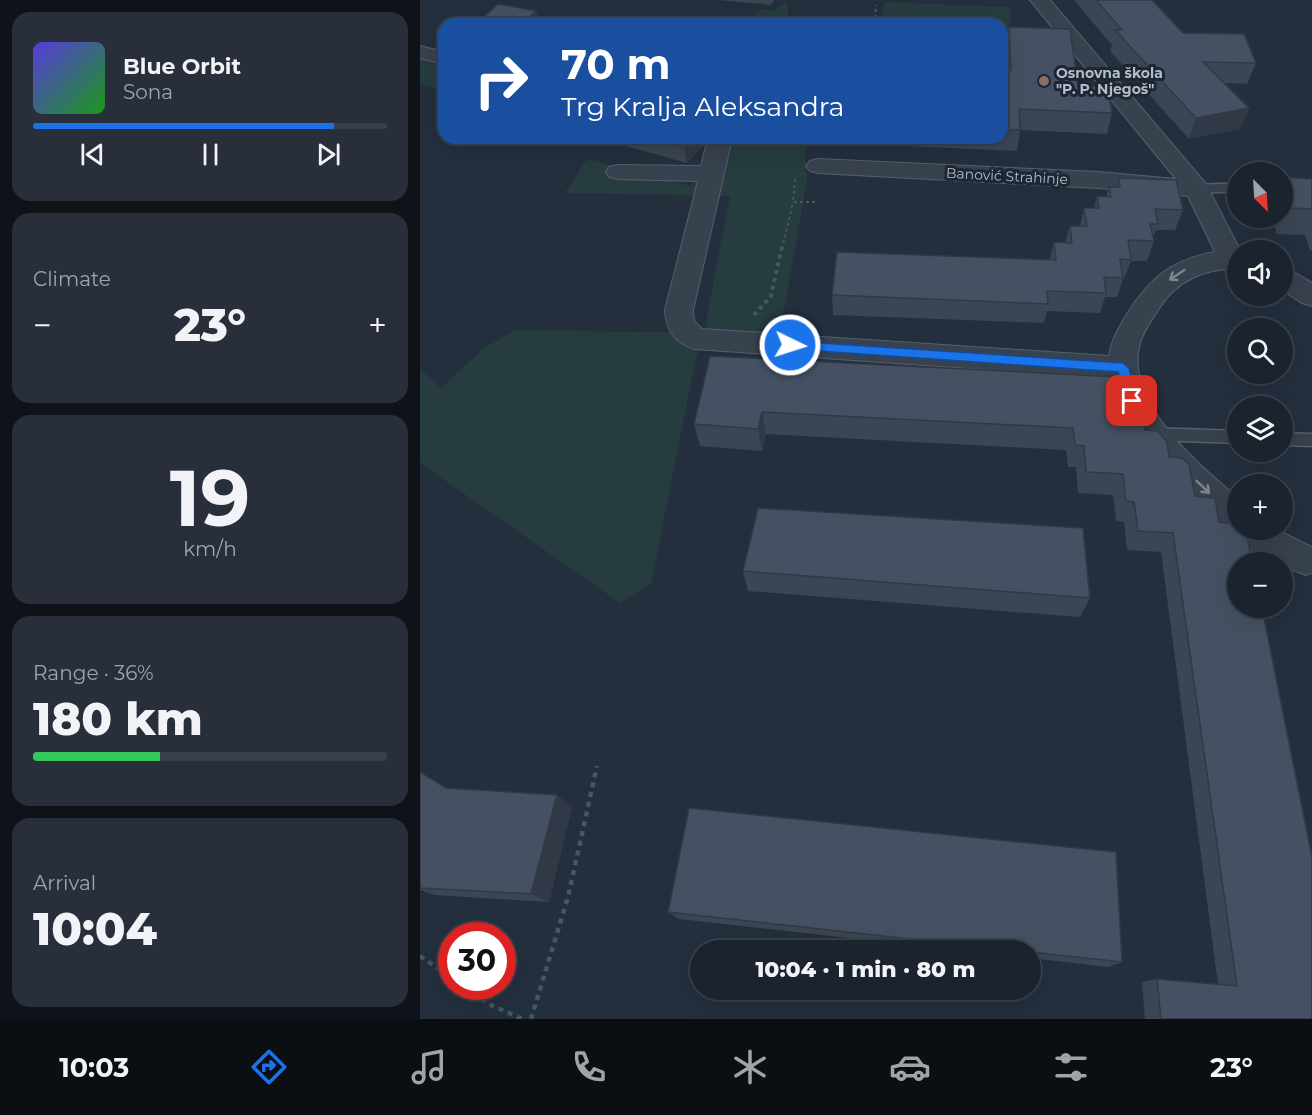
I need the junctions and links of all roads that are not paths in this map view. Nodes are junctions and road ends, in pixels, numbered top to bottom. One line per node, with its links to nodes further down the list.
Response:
1 (1040, 0): 9 (street)
2 (420, 52): 3 (street)
3 (438, 56)
4 (719, 144): 7 (street)
5 (818, 166): 9 (street, Banović Strahinje)
6 (618, 172): 7 (street)
7 (712, 174): 14 (street)
8 (1227, 188): 9 (lane)
9 (1197, 189): 10 (street)
10 (1227, 245)
11 (1227, 260): 14 (street, one-way to 14)
12 (1293, 284): 13 (street)
13 (1312, 296)
14 (1123, 368): 15 (street)
15 (1152, 434): 16 (lane); 19 (street, one-way to 19)
16 (1227, 437)
17 (1293, 439): 18 (lane)
18 (1312, 440)
19 (1227, 508)
20 (1265, 540): 21 (street)
21 (1310, 567)

